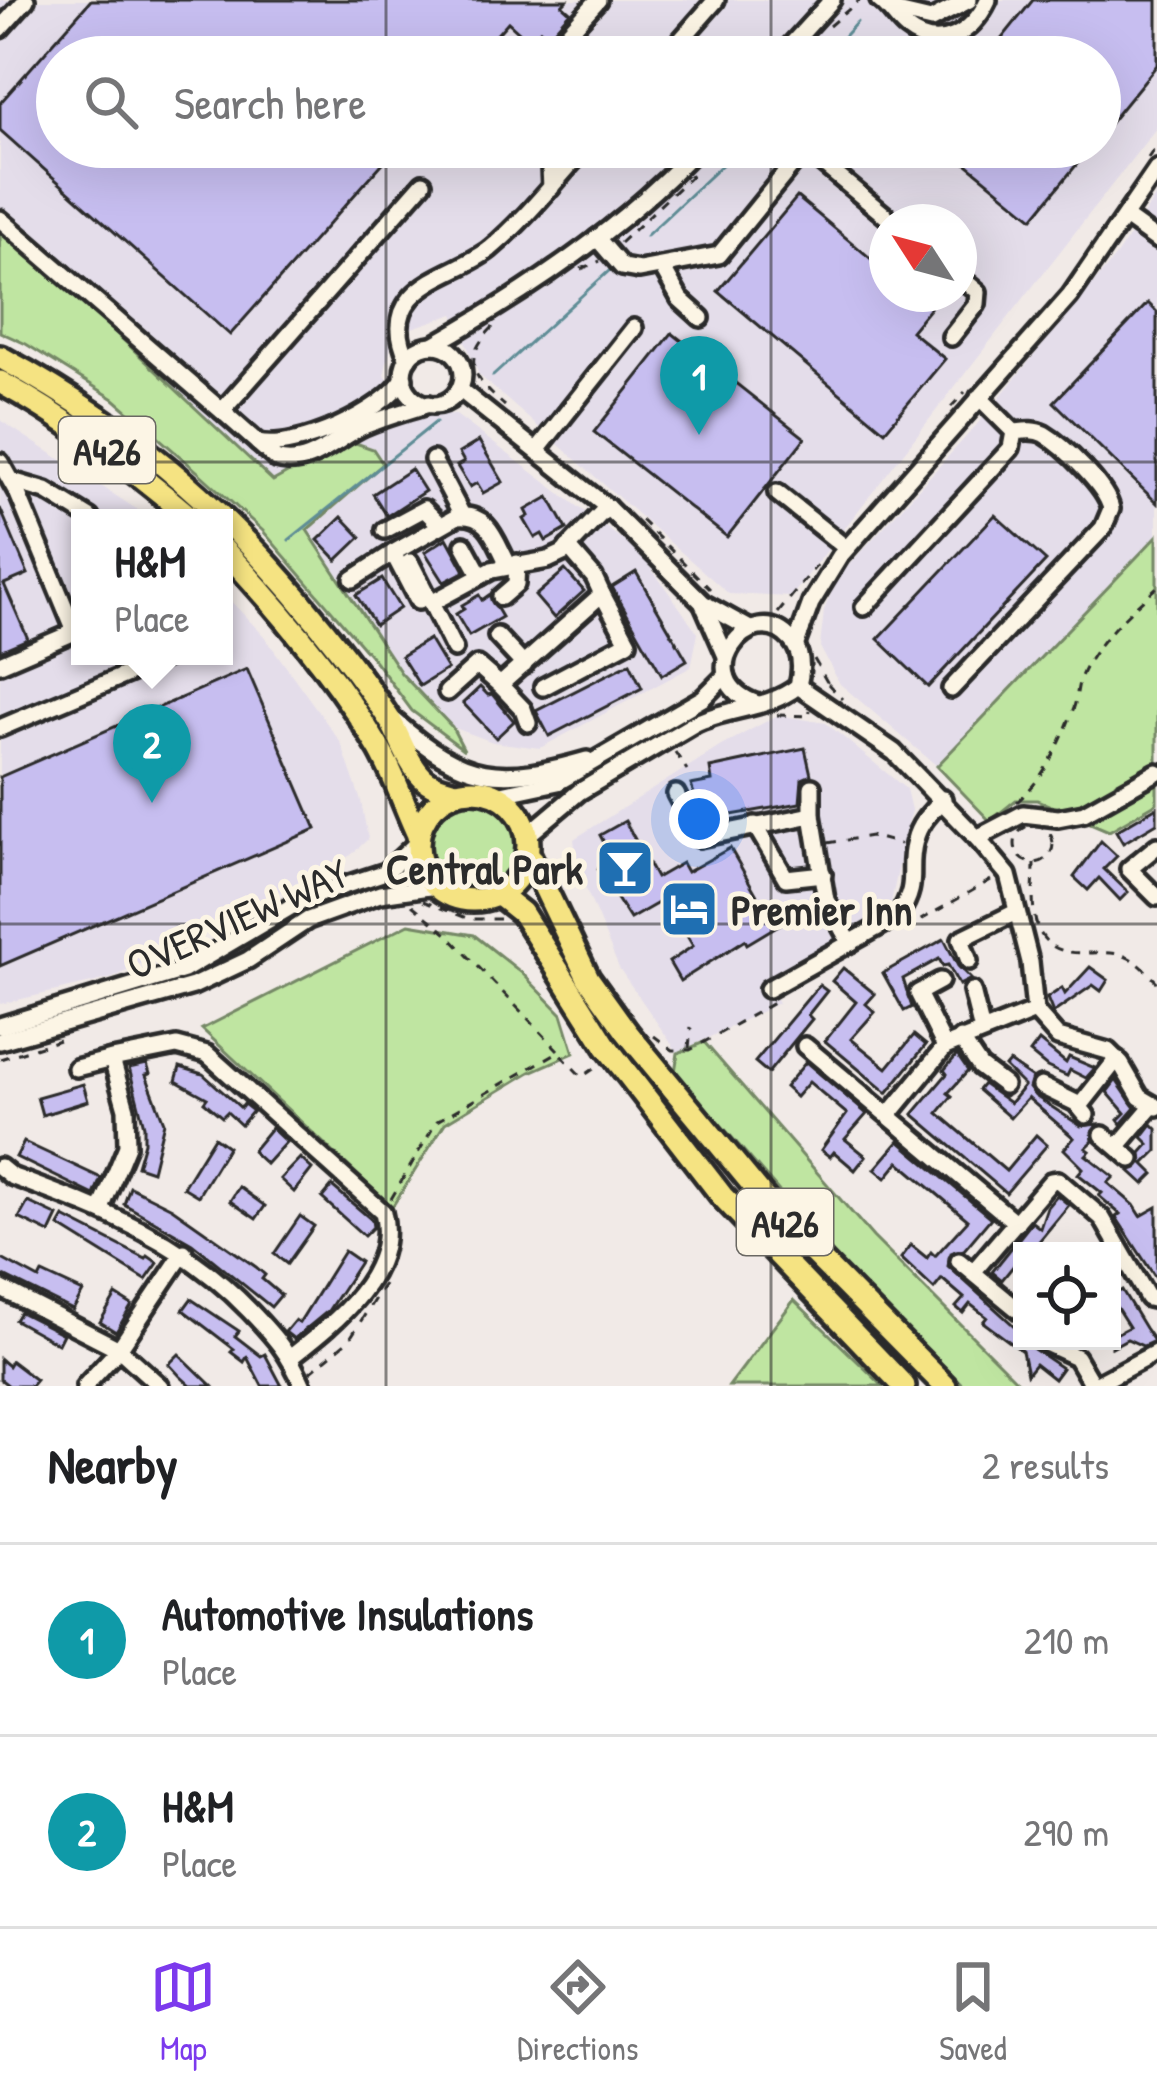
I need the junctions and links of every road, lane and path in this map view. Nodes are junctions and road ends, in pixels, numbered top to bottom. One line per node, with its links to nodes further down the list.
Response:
1 (26, 0): 10 (street)
2 (598, 0): 11 (street)
3 (716, 0): 12 (street)
4 (832, 0): 13 (street)
5 (860, 0): 9 (path)
6 (970, 0): 8 (street)
7 (988, 0): 15 (street)
8 (886, 5): 14 (street)
9 (828, 26)
10 (0, 29)
11 (565, 36)
12 (684, 36)
13 (799, 36)
14 (921, 36)
15 (955, 36)
16 (1157, 145): 17 (path)
17 (1152, 165): 27 (street)
18 (550, 168): 25 (street)
19 (568, 168): 25 (street)
20 (684, 168): 29 (street)
21 (691, 168): 31 (path)
22 (790, 168): 32 (street)
23 (828, 168): 26 (street)
24 (423, 183): 50 (street)
25 (551, 188): 36 (street)
26 (871, 204)
27 (1125, 217): 30 (street); 47 (street)
28 (0, 219): 50 (street)
29 (596, 238): 31 (street); 37 (street)
30 (1157, 240)
31 (610, 252): 32 (street); 33 (path)
32 (662, 267): 35 (street)
33 (573, 273)
34 (971, 312): 39 (street)
35 (700, 318)
36 (400, 319): 40 (street); 42 (street)
37 (486, 323): 40 (street); 43 (street); 51 (path)
38 (634, 328): 54 (street)
39 (951, 337)
40 (428, 346): 42 (street); 43 (street)
41 (0, 357): 62 (highway, A426)
42 (408, 358): 44 (street)
43 (458, 358): 46 (street)
44 (404, 378): 48 (street); 53 (street)
45 (0, 382): 61 (highway, A426)
46 (459, 389): 48 (street); 54 (street)
47 (974, 392): 49 (path); 52 (street); 70 (street)
48 (429, 404): 53 (street)
49 (953, 406)
50 (221, 411): 53 (street)
51 (513, 414)
52 (1014, 432): 83 (street); 100 (street)
53 (255, 442)
54 (538, 449): 59 (street)
55 (433, 460): 64 (street)
56 (0, 462): 57 (street)
57 (12, 482): 60 (street); 84 (street)
58 (777, 493): 70 (street)
59 (607, 507): 69 (street); 80 (street)
60 (75, 509)
61 (180, 509)
62 (217, 509)
63 (631, 511): 80 (path)
64 (462, 515): 65 (street); 75 (street)
65 (440, 525): 67 (street); 71 (street)
66 (233, 526): 104 (highway, A426)
67 (385, 530)
68 (464, 544): 75 (street)
69 (568, 548): 75 (street); 78 (street)
70 (847, 548): 82 (street)
71 (393, 553): 76 (street); 81 (street)
72 (233, 560): 120 (highway)
73 (410, 562): 81 (street)
74 (819, 562): 85 (path)
75 (499, 568): 79 (street); 81 (street)
76 (353, 579)
77 (1157, 586): 116 (path)
78 (602, 594): 95 (street); 99 (street)
79 (501, 597)
80 (710, 600): 86 (street); 91 (street)
81 (425, 602): 90 (street)
82 (811, 603): 85 (street); 89 (street)
83 (864, 607)
84 (71, 614)
85 (778, 620): 86 (street); 89 (street)
86 (750, 629): 91 (street)
87 (71, 632): 93 (street)
88 (497, 636): 95 (street)
89 (796, 644): 98 (street)
90 (454, 649)
91 (726, 656): 96 (street)
92 (814, 658): 102 (path)
93 (0, 664)
94 (149, 665): 106 (street)
95 (524, 665): 97 (street)
96 (726, 675): 103 (street); 108 (street)
97 (504, 682): 101 (street); 105 (street)
98 (798, 686): 102 (street); 103 (street)
99 (543, 687)
100 (951, 689)
101 (447, 692)
102 (813, 695): 115 (street)
103 (758, 704): 121 (street)
104 (384, 711): 108 (street); 112 (highway, A426)
105 (528, 723)
106 (0, 728)
107 (674, 750): 109 (path)
108 (602, 755): 114 (street)
109 (687, 770)
110 (1157, 772): 119 (street)
111 (812, 788): 117 (street)
112 (456, 792): 114 (highway); 120 (highway)
113 (676, 794): 118 (street)
114 (497, 795): 121 (highway)
115 (943, 799): 119 (street); 124 (street)
116 (1016, 803)
117 (812, 815): 118 (street); 122 (street)
118 (755, 825): 126 (street)
119 (977, 838): 131 (street)
120 (418, 839): 127 (highway); 139 (street, OVERVIEW WAY)
121 (528, 844): 128 (highway); 142 (highway, A426)
122 (818, 845): 124 (path); 126 (street)
123 (1157, 846): 129 (street)
124 (914, 847): 132 (street)
125 (1034, 863): 125 (path); 135 (path)
126 (823, 874): 132 (street)
127 (436, 886): 128 (highway); 144 (street, OVERVIEW WAY)
128 (498, 894): 148 (highway, A426)
129 (1157, 897)
130 (406, 901): 147 (path)
131 (1014, 906): 133 (street); 138 (street)
132 (850, 943): 136 (street)
133 (969, 961)
134 (940, 981): 146 (street)
135 (1157, 982)
136 (767, 989)
137 (972, 991): 141 (street)
138 (1035, 1011): 141 (street); 150 (street)
139 (0, 1025)
140 (691, 1027): 142 (path)
141 (982, 1030): 143 (street)
142 (637, 1036): 176 (highway, A426)
143 (962, 1039): 146 (street); 152 (street)
144 (0, 1041)
145 (806, 1046): 155 (street)
146 (945, 1047): 155 (street)
147 (558, 1052): 148 (path); 160 (path)
148 (608, 1058): 175 (highway, A426)
149 (112, 1059): 151 (street); 161 (street); 171 (street)
150 (1117, 1059): 153 (street); 154 (street)
151 (76, 1068)
152 (1004, 1085)
153 (1041, 1086)
154 (1155, 1106): 157 (street)
155 (889, 1115): 162 (street)
156 (1103, 1135): 157 (street)
157 (1118, 1146): 158 (street)
158 (1131, 1160)
159 (0, 1167): 161 (street)
160 (388, 1206)
161 (100, 1209): 163 (street)
162 (1016, 1223): 166 (street); 167 (street)
163 (184, 1252): 168 (street); 171 (street)
164 (386, 1274): 172 (path)
165 (0, 1288): 168 (street)
166 (1156, 1303)
167 (1013, 1306)
168 (119, 1349): 173 (street); 174 (street)
169 (1061, 1350): 177 (street)
170 (1157, 1352): 177 (street)
171 (291, 1358): 172 (street)
172 (304, 1381)
173 (85, 1386)
174 (160, 1386)
175 (904, 1386)
176 (945, 1386)
177 (1093, 1386)

